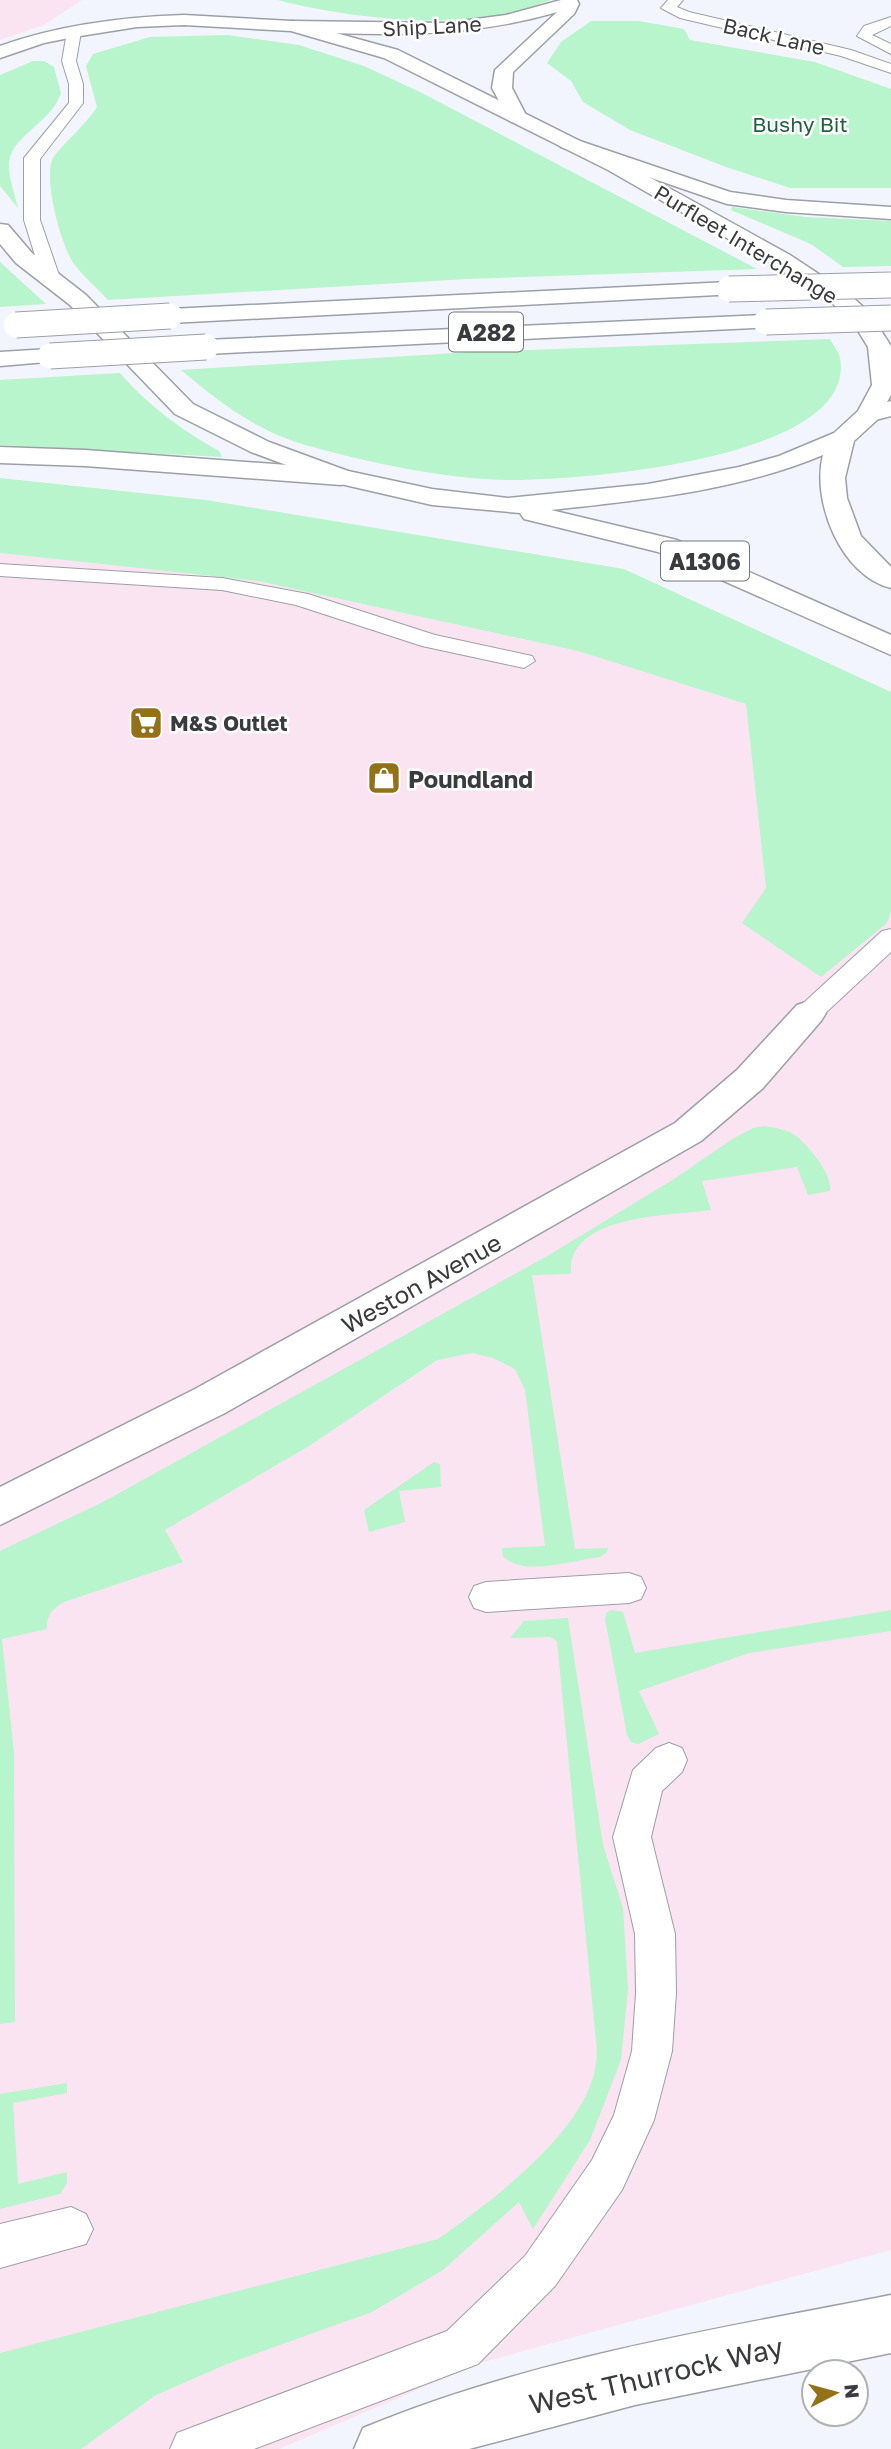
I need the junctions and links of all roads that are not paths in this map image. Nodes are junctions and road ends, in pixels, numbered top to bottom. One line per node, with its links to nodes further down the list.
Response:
1 (676, 0): 12 (lane, Back Lane)
2 (572, 1): 7 (main road, Ship Lane); 13 (main road, Ship Lane)
3 (216, 4): 6 (main road)
4 (97, 9): 9 (main road)
5 (891, 21): 10 (lane)
6 (267, 23): 7 (main road, Purfleet Interchange); 8 (main road, Purfleet Interchange)
7 (292, 26): 13 (main road, Purfleet Interchange)
8 (74, 32): 9 (main road, Purfleet Interchange); 17 (lane)
9 (40, 38): 11 (main road, Purfleet Interchange)
10 (891, 50)
11 (0, 52)
12 (891, 69)
13 (517, 117): 14 (main road, Purfleet Interchange)
14 (568, 143): 15 (main road); 22 (main road, Purfleet Interchange)
15 (891, 213)
16 (0, 230): 17 (main road, Purfleet Interchange)
17 (50, 275): 25 (main road, Purfleet Interchange)
18 (891, 285): 20 (main road, A282, bridge)
19 (891, 318): 21 (main road, A282, bridge)
20 (8, 326)
21 (0, 359)
22 (880, 412): 23 (main road, Purfleet Interchange)
23 (843, 438): 26 (main road, Purfleet Interchange); 28 (main road)
24 (0, 455): 25 (main road)
25 (341, 477): 26 (main road, Purfleet Interchange)
26 (508, 506): 29 (main road, A1306)
27 (0, 570): 30 (lane)
28 (891, 580)
29 (891, 646)
30 (524, 661)
31 (891, 937): 32 (lane)
32 (808, 1013): 33 (main road, Weston Avenue)
33 (0, 1507)
34 (629, 1588): 35 (lane)
35 (486, 1597)
36 (669, 1760): 40 (lane)
37 (71, 2229): 38 (lane)
38 (0, 2246)
39 (891, 2323): 41 (main road, West Thurrock Way)
40 (193, 2449)
41 (384, 2449)

